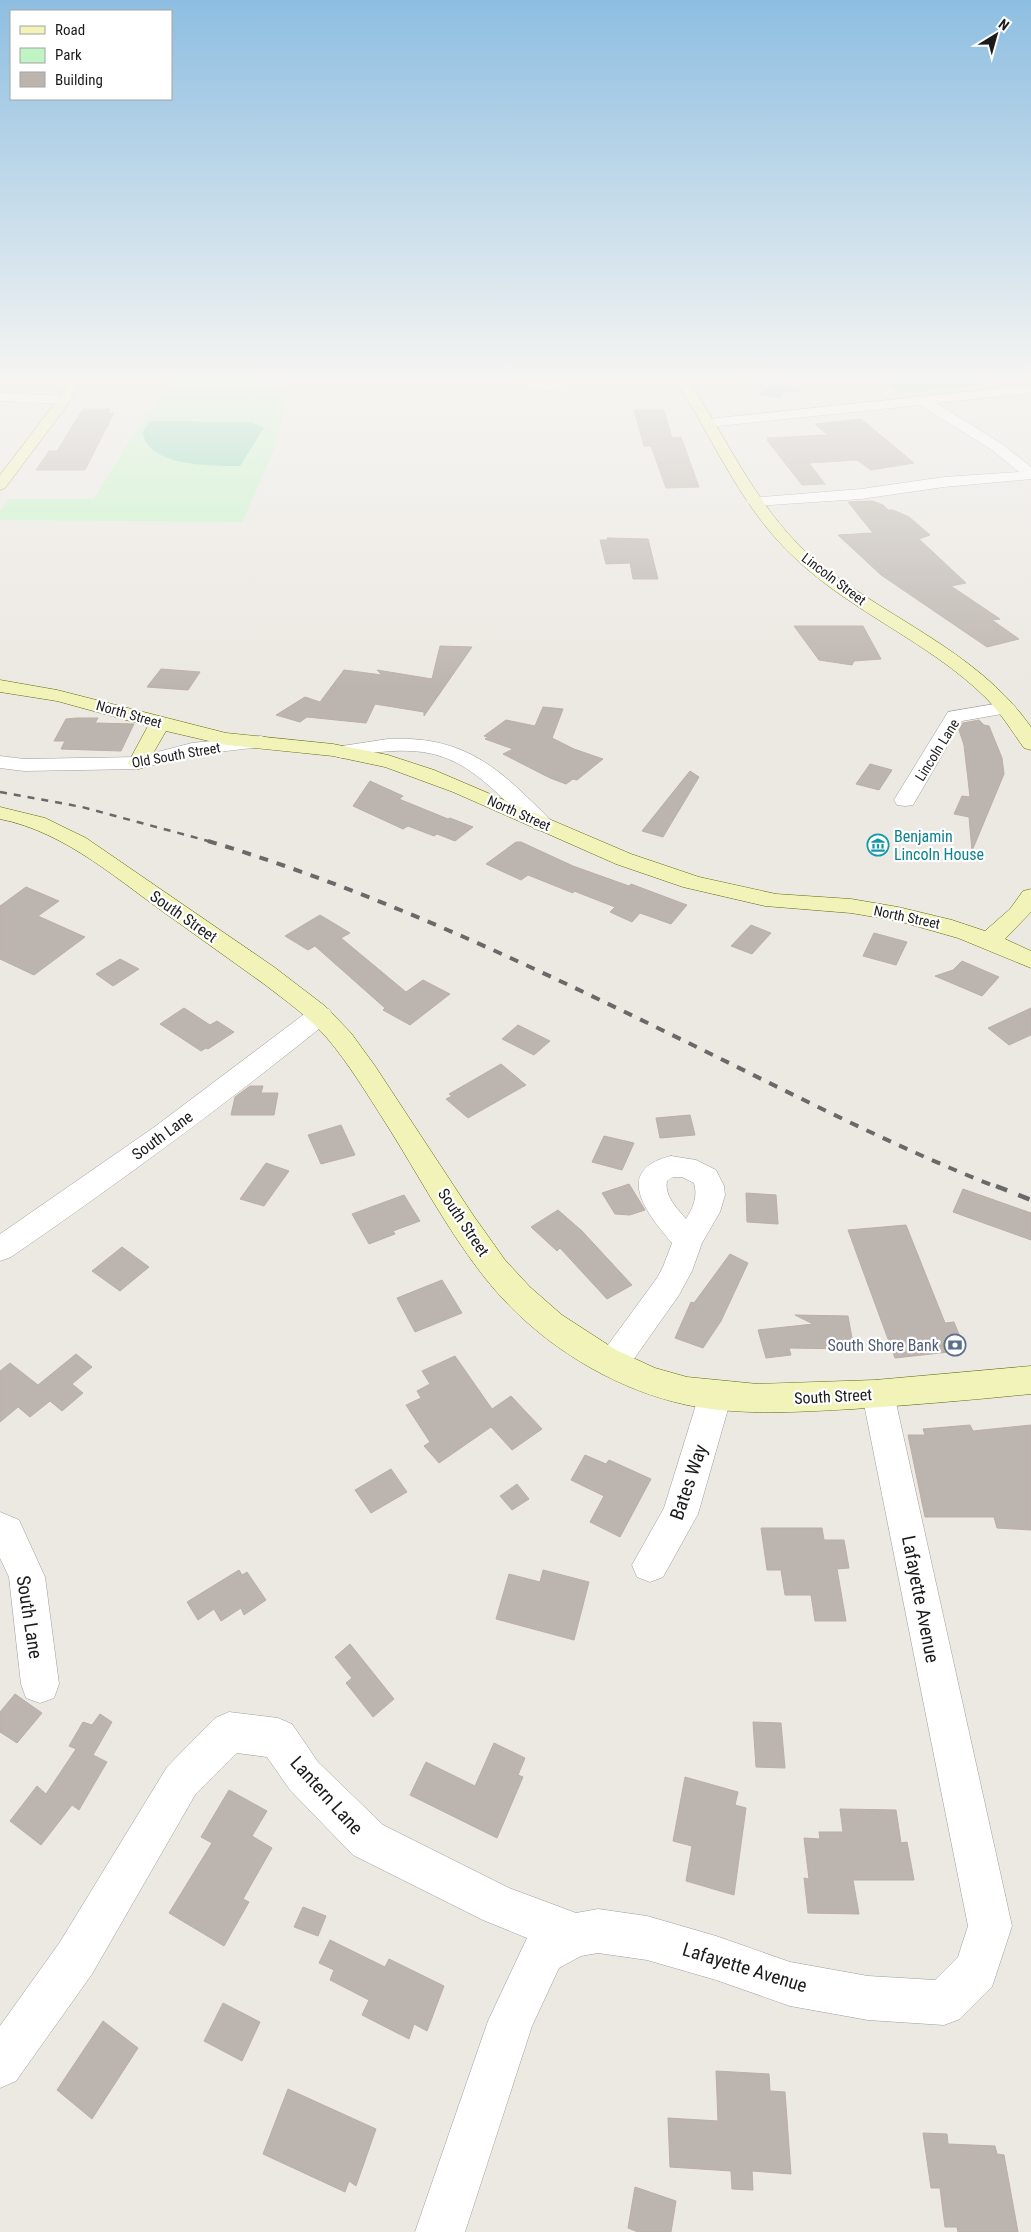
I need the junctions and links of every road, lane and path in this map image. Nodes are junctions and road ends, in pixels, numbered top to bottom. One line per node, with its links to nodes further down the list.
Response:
1 (741, 479): 3 (main road, Lincoln Street)
2 (975, 479): 3 (street)
3 (754, 501): 5 (main road, Lincoln Street)
4 (0, 686): 6 (main road, North Street)
5 (1006, 708): 8 (main road, Lincoln Street); 12 (street, Lincoln Lane)
6 (160, 723): 7 (main road, North Street); 11 (main road)
7 (261, 742): 9 (main road, North Street); 11 (street, Old South Street)
8 (1031, 744)
9 (342, 752): 14 (main road, North Street); 14 (street)
10 (0, 762): 11 (street, Old South Street)
11 (138, 763)
12 (906, 800)
13 (0, 813): 18 (main road, South Street)
14 (542, 824): 16 (main road, North Street)
15 (1031, 896): 16 (main road)
16 (989, 941): 17 (main road, North Street)
17 (1031, 960)
18 (320, 1015): 20 (street, South Lane); 21 (main road, South Street)
19 (688, 1241): 21 (street)
20 (0, 1249)
21 (614, 1364): 23 (main road, South Street)
22 (1031, 1380): 24 (main road, South Street)
23 (716, 1394): 24 (main road, South Street); 26 (street, Bates Way)
24 (878, 1394): 28 (street, Lafayette Avenue)
25 (0, 1528): 27 (street, South Lane)
26 (650, 1565)
27 (40, 1684)
28 (576, 1935): 29 (street, Lantern Lane); 30 (street, Lafayette Avenue)
29 (0, 2065)
30 (440, 2232)

